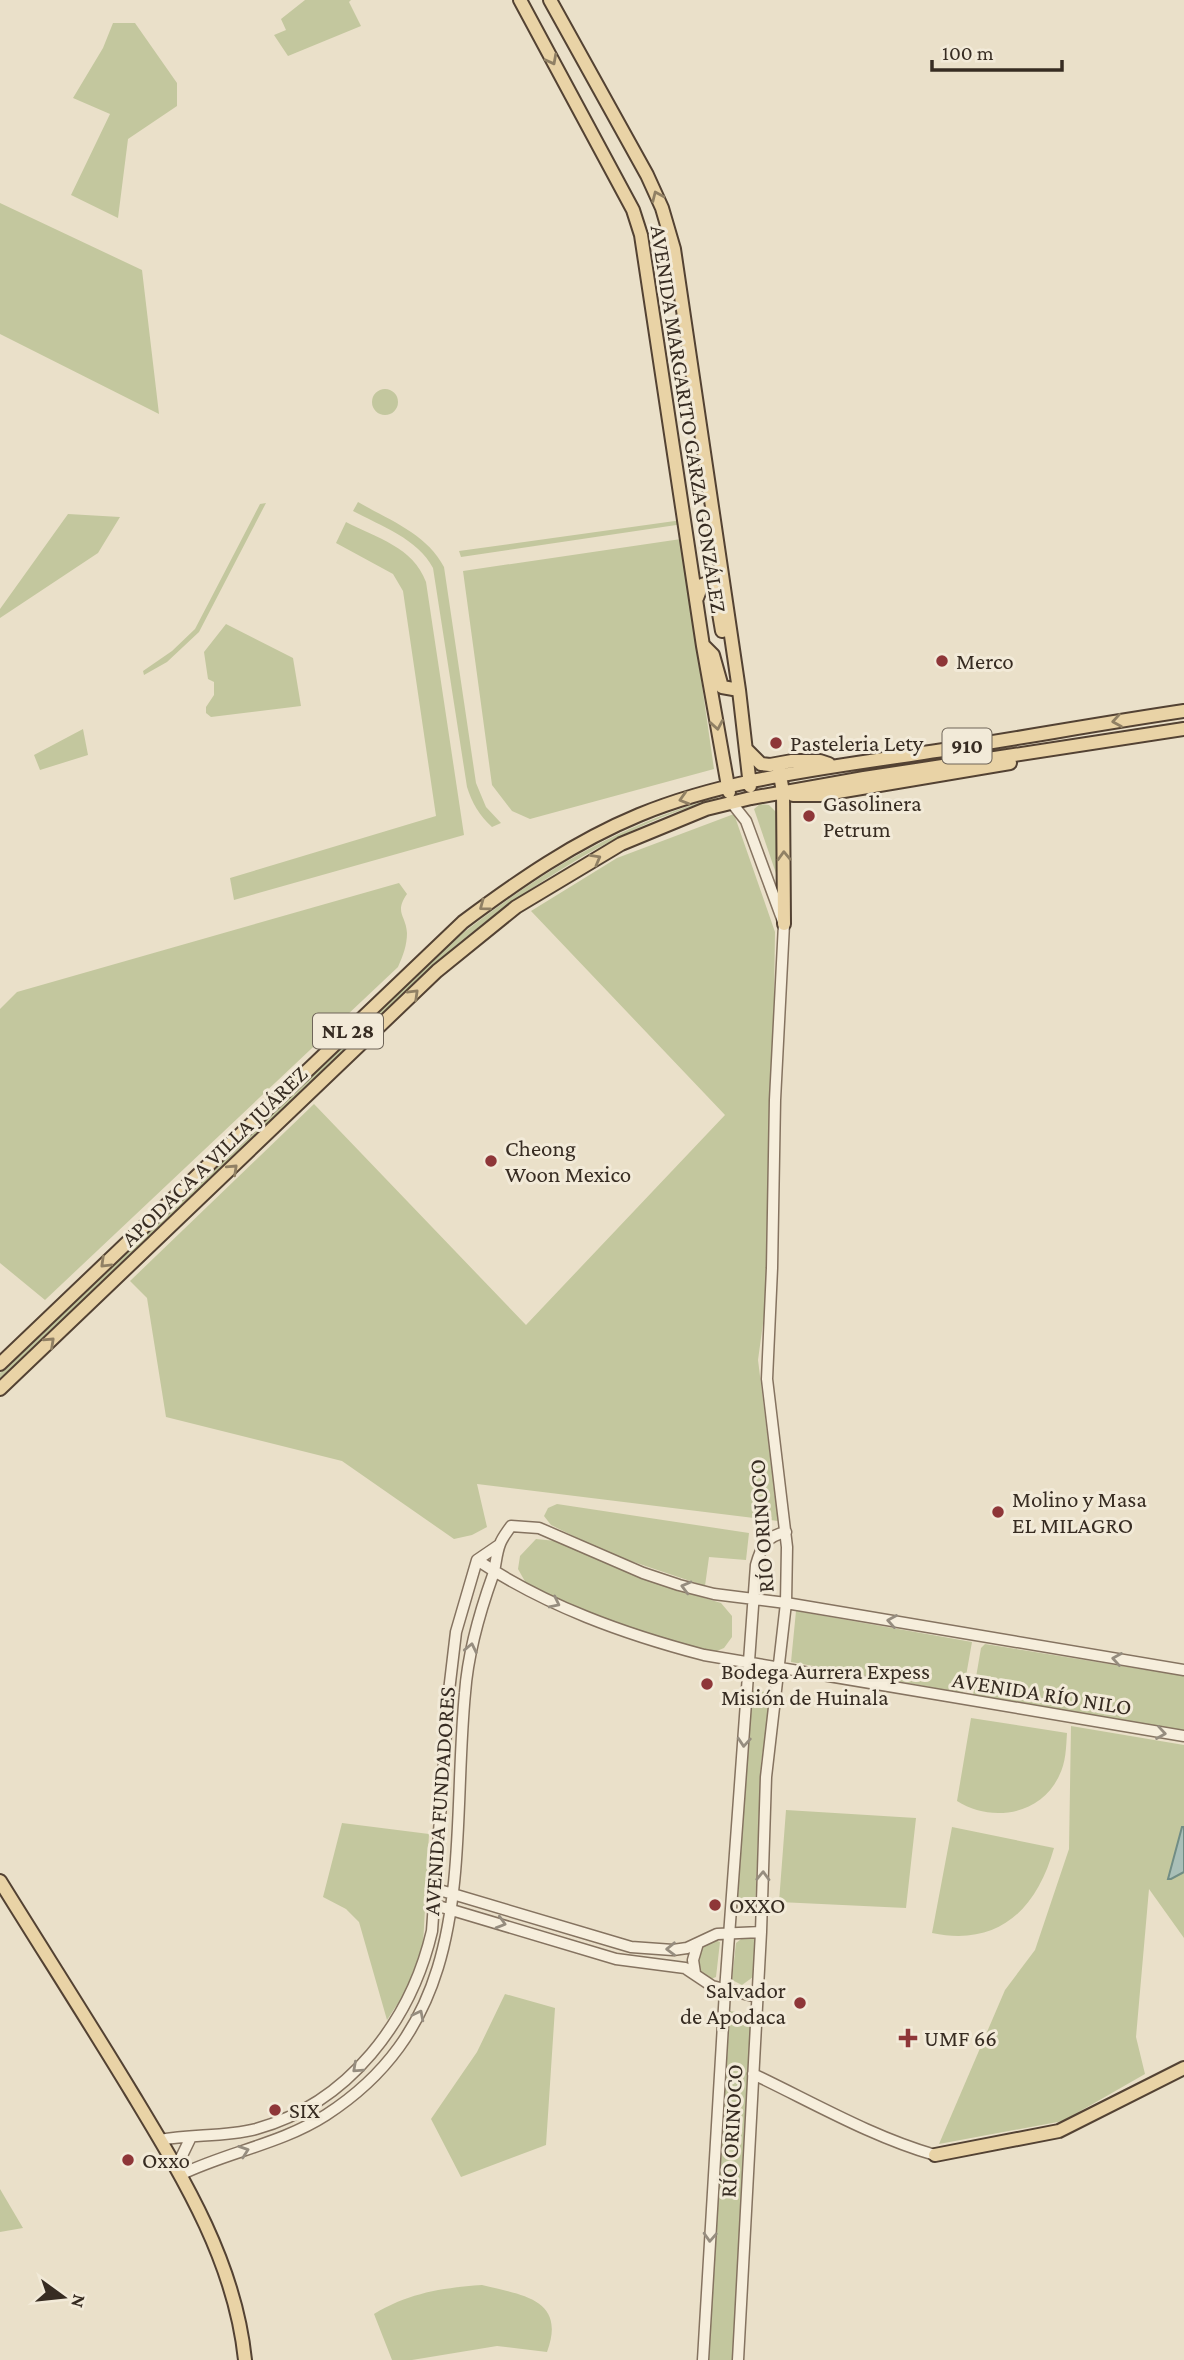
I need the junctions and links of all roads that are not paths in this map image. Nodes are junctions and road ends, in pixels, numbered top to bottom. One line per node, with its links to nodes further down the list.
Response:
1 (520, 0): 3 (main road, AVENIDA MARGARITO GARZA GONZÁLEZ, one-way to 3)
2 (550, 0): 5 (main road, AVENIDA MARGARITO GARZA GONZÁLEZ, one-way to 2)
3 (696, 601): 4 (main road, AVENIDA MARGARITO GARZA GONZÁLEZ); 5 (main road)
4 (704, 646): 6 (main road); 13 (main road, AVENIDA MARGARITO GARZA GONZÁLEZ, one-way to 13)
5 (734, 656): 6 (main road, AVENIDA MARGARITO GARZA GONZÁLEZ)
6 (739, 690): 10 (main road, AVENIDA MARGARITO GARZA GONZÁLEZ)
7 (1184, 711): 11 (main road, 910, one-way to 11)
8 (1184, 729): 14 (main road, 910)
9 (1184, 737): 14 (main road)
10 (746, 749): 11 (main road); 12 (main road, AVENIDA MARGARITO GARZA GONZÁLEZ)
11 (779, 770): 12 (main road, 910); 14 (main road)
12 (750, 781): 13 (main road, APODACA A VILLA JUÁREZ / NL 28); 15 (main road, AVENIDA MARGARITO GARZA GONZÁLEZ)
13 (727, 786): 16 (main road, AVENIDA MARGARITO GARZA GONZÁLEZ); 19 (main road, APODACA A VILLA JUÁREZ / NL 28, one-way to 19)
14 (783, 792): 15 (main road, 910); 18 (main road, one-way to 14)
15 (751, 798): 16 (main road, APODACA A VILLA JUÁREZ / NL 28); 17 (street)
16 (731, 802): 17 (street, RÍO ORINOCO); 20 (main road, APODACA A VILLA JUÁREZ / NL 28, one-way to 16)
17 (746, 821): 18 (street, RÍO ORINOCO)
18 (784, 924): 22 (street, RÍO ORINOCO)
19 (0, 1364)
20 (0, 1389)
21 (511, 1526): 23 (street, AVENIDA FUNDADORES); 26 (street, AVENIDA RÍO NILO, one-way to 21)
22 (781, 1533): 26 (street, RÍO ORINOCO); 27 (street, RÍO ORINOCO)
23 (499, 1545): 24 (street, AVENIDA FUNDADORES); 25 (street, AVENIDA FUNDADORES)
24 (477, 1560): 25 (street, AVENIDA RÍO NILO); 33 (street, AVENIDA FUNDADORES)
25 (494, 1572): 28 (street, AVENIDA RÍO NILO, one-way to 28); 34 (street, AVENIDA FUNDADORES, one-way to 25)
26 (753, 1599): 27 (street, AVENIDA RÍO NILO); 28 (street, RÍO ORINOCO)
27 (786, 1603): 29 (street, RÍO ORINOCO); 30 (street, AVENIDA RÍO NILO, one-way to 27)
28 (748, 1664): 29 (street, AVENIDA RÍO NILO); 38 (street, RÍO ORINOCO, one-way to 38)
29 (779, 1669): 31 (street, AVENIDA RÍO NILO, one-way to 31); 37 (street, RÍO ORINOCO, one-way to 29)
30 (1184, 1670)
31 (1184, 1736)
32 (0, 1881): 46 (main road)
33 (436, 1889): 34 (street); 35 (street, AVENIDA FUNDADORES)
34 (454, 1893): 36 (street, AVENIDA FUNDADORES); 39 (street, one-way to 34)
35 (435, 1905): 36 (street); 45 (street, AVENIDA FUNDADORES, one-way to 45)
36 (452, 1910): 40 (street, one-way to 40); 48 (street, AVENIDA FUNDADORES, one-way to 36)
37 (761, 1932): 38 (street); 42 (street, RÍO ORINOCO)
38 (730, 1933): 39 (street); 41 (street, RÍO ORINOCO)
39 (698, 1943): 40 (street)
40 (695, 1973): 41 (street)
41 (725, 1991): 42 (street); 50 (street, RÍO ORINOCO, one-way to 50)
42 (757, 1997): 44 (street, RÍO ORINOCO)
43 (1184, 2068): 47 (main road)
44 (753, 2074): 47 (street); 51 (street, RÍO ORINOCO)
45 (191, 2137): 46 (street, AVENIDA FUNDADORES); 48 (street)
46 (160, 2140): 48 (main road)
47 (935, 2155)
48 (178, 2171): 49 (main road)
49 (245, 2359)
50 (703, 2360)
51 (738, 2360)

